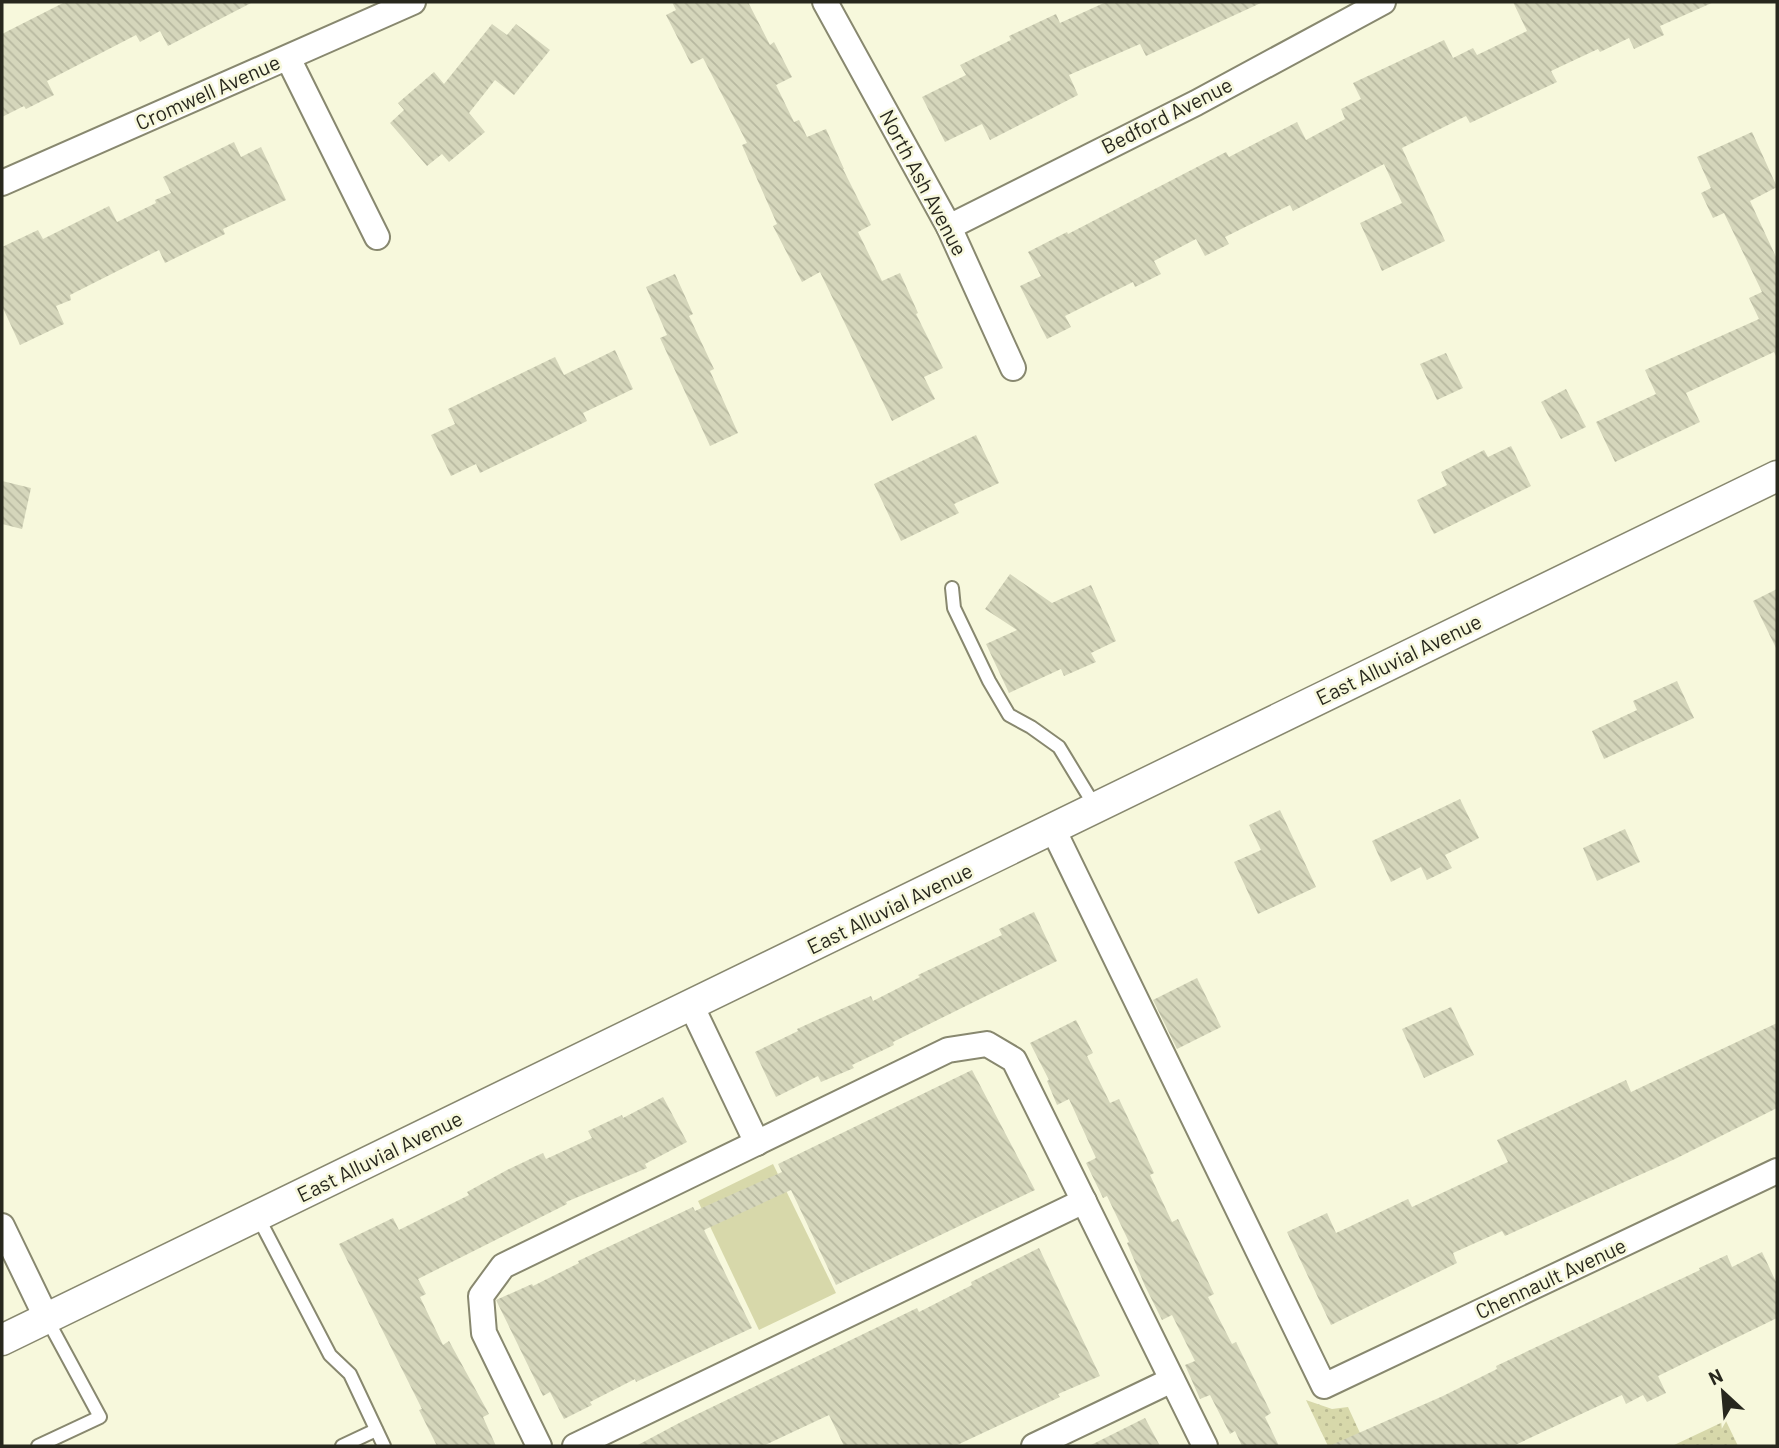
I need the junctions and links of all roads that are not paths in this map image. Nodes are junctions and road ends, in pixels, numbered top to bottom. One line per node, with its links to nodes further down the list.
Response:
1 (413, 2): 4 (street, Cromwell Avenue)
2 (825, 2): 6 (street, North Ash Avenue)
3 (1383, 2): 6 (street, Bedford Avenue)
4 (288, 58): 5 (street, Cromwell Avenue); 7 (street)
5 (2, 183)
6 (949, 227): 8 (street, North Ash Avenue)
7 (377, 237)
8 (1013, 368)
9 (1777, 476): 11 (street, East Alluvial Avenue)
10 (952, 588): 11 (lane)
11 (1096, 808): 12 (street, East Alluvial Avenue)
12 (1053, 829): 13 (street, East Alluvial Avenue); 15 (street, Chennault Avenue)
13 (691, 1006): 14 (street); 17 (street, East Alluvial Avenue)
14 (757, 1143): 16 (street); 26 (street)
15 (1777, 1171)
16 (1084, 1201): 21 (street); 27 (street)
17 (258, 1217): 19 (street, East Alluvial Avenue); 22 (lane)
18 (2, 1226): 19 (street)
19 (47, 1319): 20 (street, East Alluvial Avenue); 23 (lane)
20 (2, 1340)
21 (1172, 1380): 28 (street); 29 (street)
22 (376, 1430): 24 (lane); 25 (lane)
23 (38, 1446)
24 (342, 1446)
25 (384, 1446)
26 (540, 1446)
27 (575, 1446)
28 (1034, 1446)
29 (1205, 1446)

